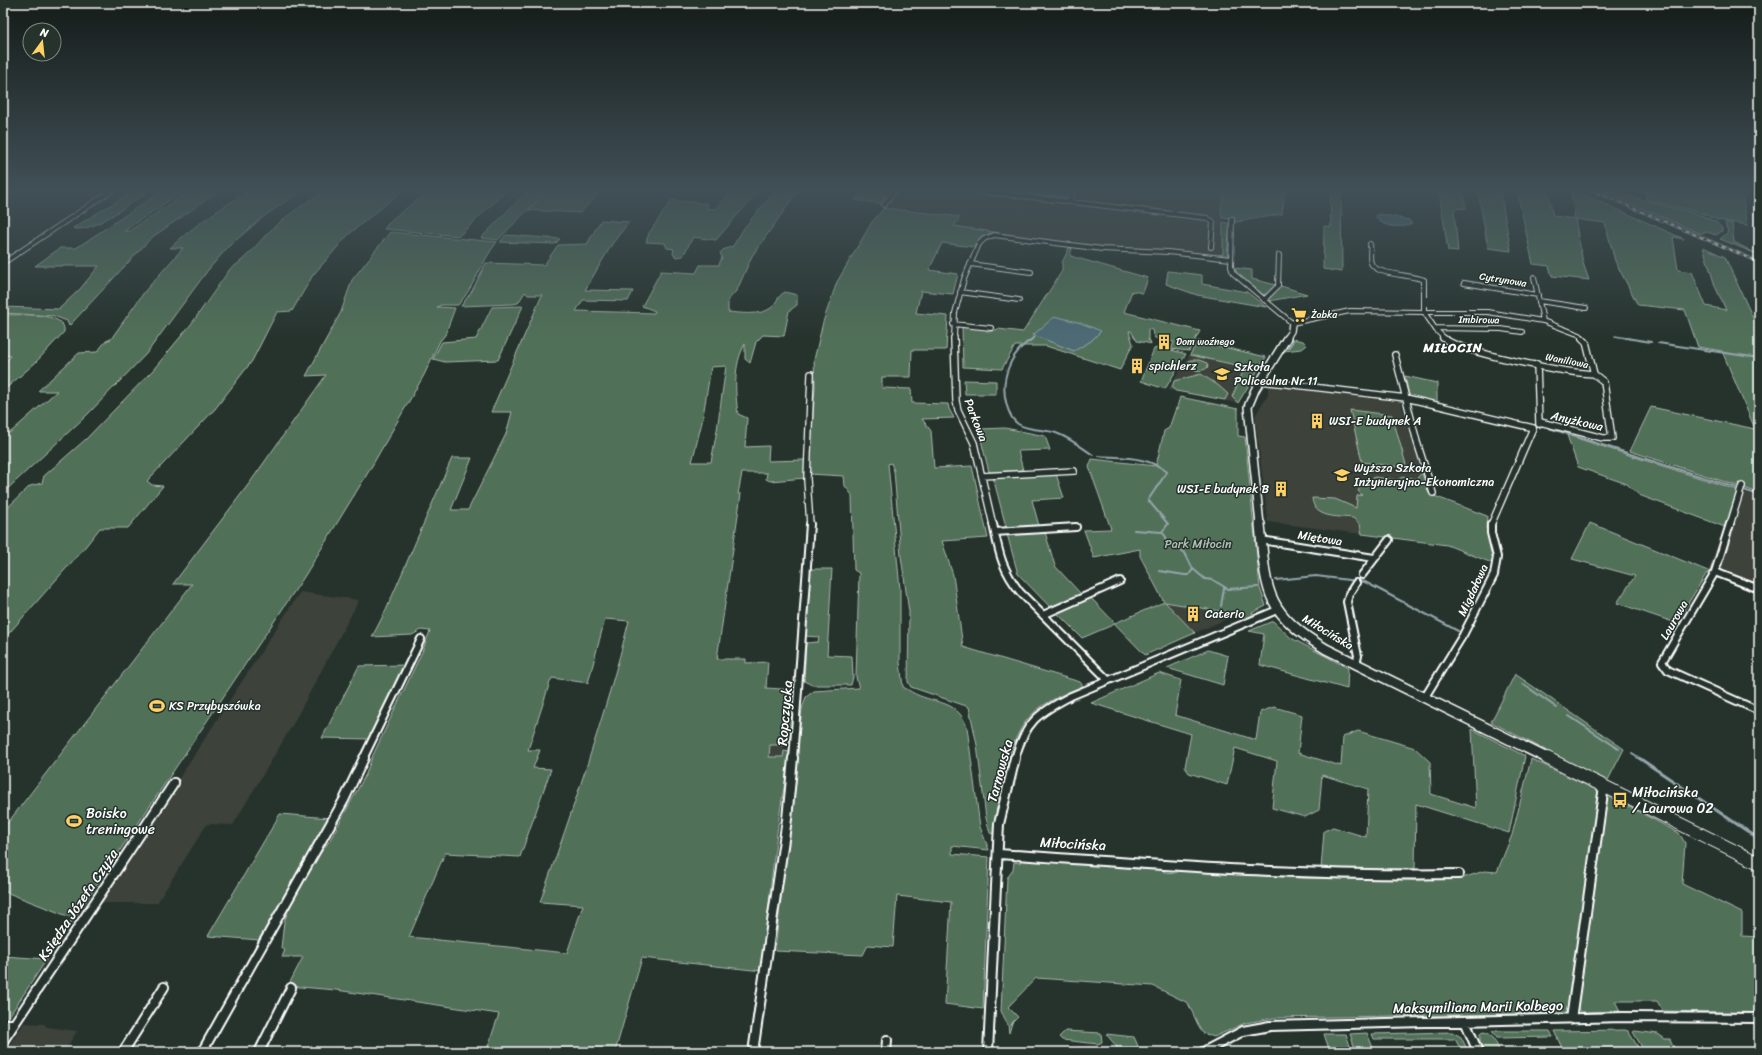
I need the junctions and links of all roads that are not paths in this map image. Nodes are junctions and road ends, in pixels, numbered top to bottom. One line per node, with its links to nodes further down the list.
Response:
1 (35, 240): 10 (street)
2 (981, 240): 11 (street, Parkowa)
3 (1039, 240): 9 (street, Parkowa)
4 (1212, 240): 7 (street)
5 (1231, 240): 9 (street)
6 (1370, 244): 21 (street)
7 (1211, 247)
8 (1279, 255): 18 (street)
9 (1231, 259): 18 (street)
10 (3, 263)
11 (970, 264): 12 (street); 15 (street, Parkowa)
12 (1031, 272)
13 (1534, 277): 16 (street, Cytrynowa)
14 (1464, 283): 16 (street, Cytrynowa)
15 (960, 292): 17 (street); 24 (street, Parkowa)
16 (1538, 295): 19 (street, Cytrynowa)
17 (1019, 300)
18 (1264, 300): 23 (street)
19 (1540, 301): 20 (street); 22 (street, Cytrynowa)
20 (1586, 308)
21 (1424, 311): 22 (street, Waniliowa); 23 (street, Waniliowa); 26 (street, Waniliowa)
22 (1543, 321): 31 (street, Waniliowa)
23 (1292, 323): 32 (street, Miłocińska)
24 (953, 324): 25 (street); 37 (street, Parkowa)
25 (991, 328)
26 (1435, 328): 27 (street, Imbirowa); 29 (street, Waniliowa)
27 (1522, 332)
28 (1395, 355): 33 (street)
29 (1537, 364): 31 (street, Waniliowa); 34 (street)
30 (811, 374): 74 (street, Ropczycka)
31 (1594, 374): 34 (street, Anyżkowa)
32 (1260, 381): 33 (street); 42 (street, Miłocińska)
33 (1406, 398): 35 (street); 39 (street)
34 (1540, 422): 35 (street)
35 (1533, 428): 55 (street, Migdałowa)
36 (1074, 471): 37 (street)
37 (982, 476): 41 (street, Parkowa)
38 (1742, 486): 45 (street, Laurowa)
39 (1433, 493)
40 (1076, 527): 41 (street)
41 (995, 532): 51 (street, Parkowa)
42 (1261, 540): 44 (street, Miętowa); 50 (street, Miłocińska)
43 (1389, 540): 44 (street)
44 (1374, 558): 46 (street)
45 (1715, 572): 49 (street); 56 (street, Laurowa)
46 (1362, 575)
47 (1120, 581): 51 (street)
48 (1356, 583): 53 (street)
49 (1759, 589)
50 (1278, 610): 53 (street, Miłocińska); 54 (street, Tarnowska)
51 (1043, 616): 54 (street, Parkowa)
52 (421, 639): 72 (street)
53 (1356, 664): 55 (street, Miłocińska)
54 (1108, 680): 59 (street, Tarnowska)
55 (1425, 697): 58 (street, Miłocińska)
56 (1759, 711)
57 (174, 783): 68 (street, Księdza Józefa Czyża)
58 (1604, 786): 60 (street, Miłocińska); 65 (street)
59 (998, 854): 61 (street, Miłocińska); 76 (street, Tarnowska)
60 (1759, 863)
61 (1459, 874)
62 (164, 987): 71 (street)
63 (291, 988): 73 (street)
64 (1759, 1018): 65 (street, Maksymiliana Marii Kolbego)
65 (1571, 1019): 66 (street, Maksymiliana Marii Kolbego)
66 (1465, 1021): 77 (street, Maksymiliana Marii Kolbego); 78 (street)
67 (3, 1024): 68 (street)
68 (14, 1024): 70 (street, Księdza Józefa Czyża)
69 (887, 1040): 75 (street)
70 (3, 1041)
71 (123, 1052)
72 (202, 1052)
73 (259, 1052)
74 (752, 1052)
75 (886, 1052)
76 (988, 1052)
77 (1203, 1052)
78 (1478, 1052)

